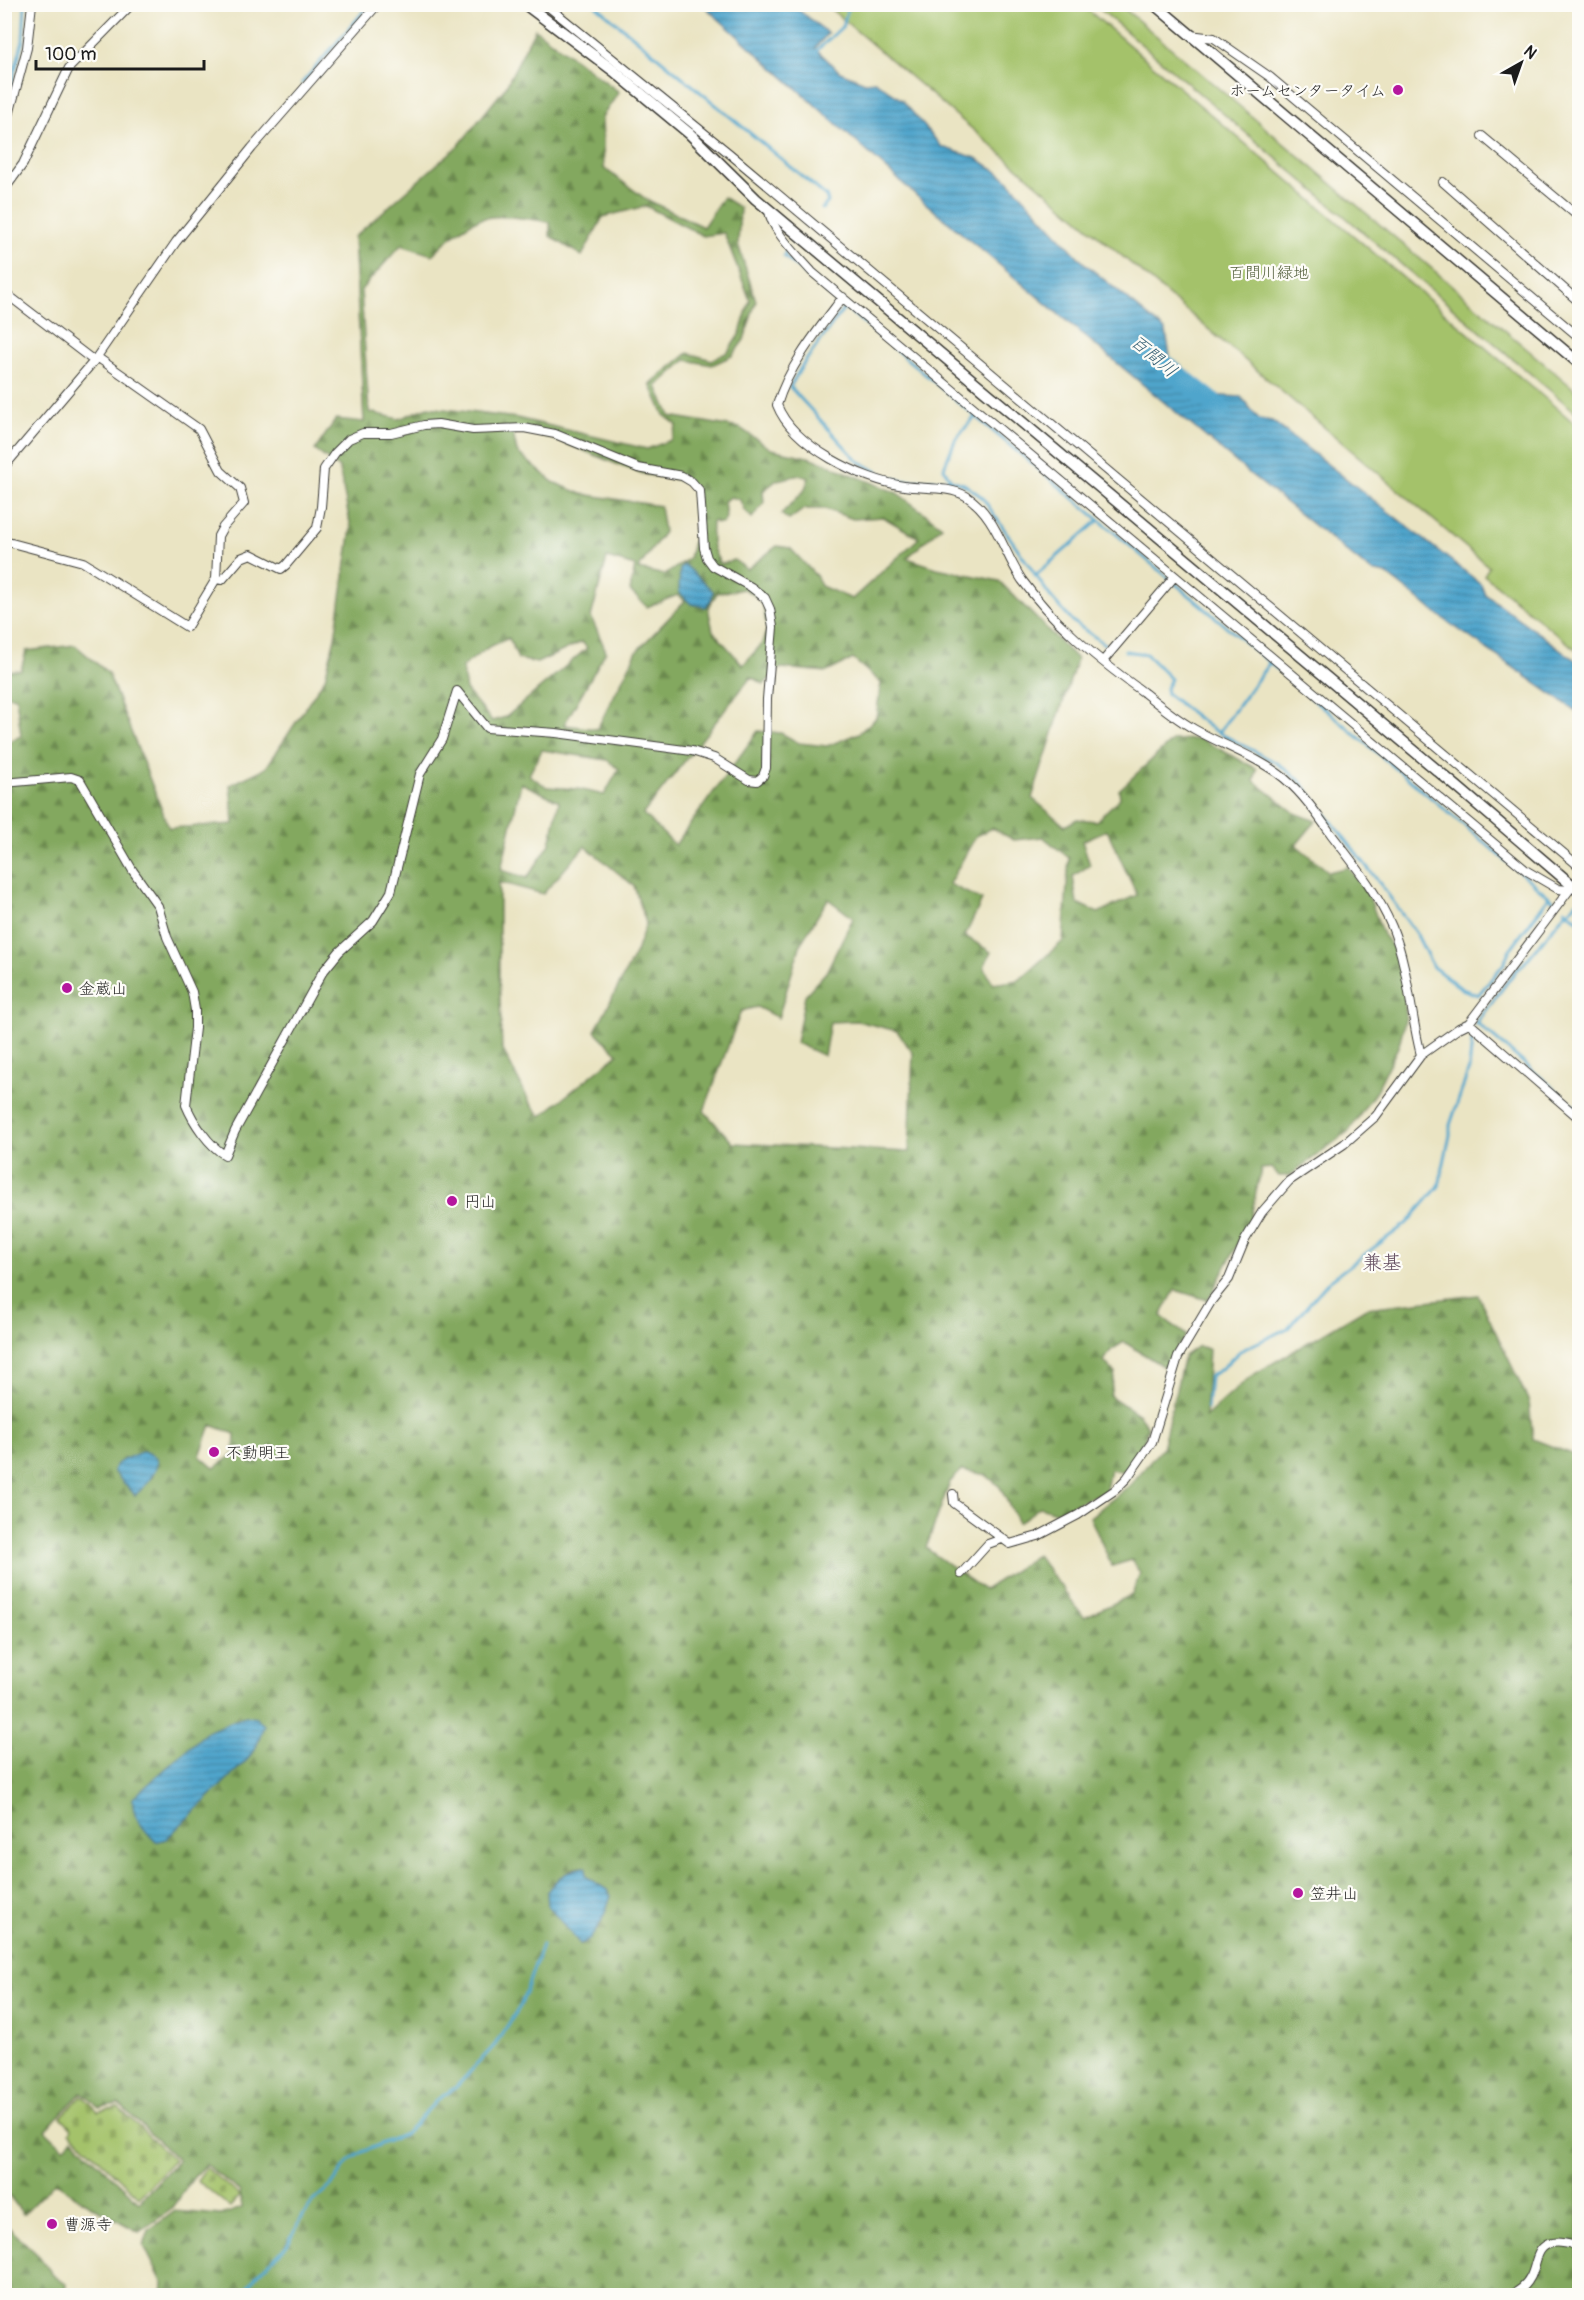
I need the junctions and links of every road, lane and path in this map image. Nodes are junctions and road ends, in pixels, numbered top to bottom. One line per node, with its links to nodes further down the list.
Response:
1 (32, 4): 8 (street)
2 (132, 4): 11 (street)
3 (378, 4): 18 (street)
4 (525, 4): 12 (street)
5 (545, 4): 26 (street)
6 (1154, 4): 7 (street)
7 (1190, 35): 17 (street); 19 (street)
8 (4, 134)
9 (1482, 136): 13 (street)
10 (1443, 182): 15 (street)
11 (5, 186)
12 (769, 210): 16 (street); 27 (street)
13 (1580, 218)
14 (4, 292): 18 (street)
15 (1580, 298)
16 (841, 300): 23 (street); 24 (street)
17 (1580, 338)
18 (95, 359): 20 (street); 22 (street)
19 (1580, 364)
20 (4, 467)
21 (4, 541): 22 (street)
22 (216, 579): 25 (street)
23 (1172, 579): 24 (street); 27 (street)
24 (1103, 661): 29 (street)
25 (4, 783)
26 (1580, 867)
27 (1573, 889): 28 (street)
28 (1469, 1023): 29 (street); 30 (street)
29 (1421, 1055): 32 (street)
30 (1580, 1119)
31 (953, 1494): 32 (street)
32 (1002, 1539): 33 (street)
33 (961, 1574)
34 (1580, 2247): 35 (street)
35 (1509, 2295)

